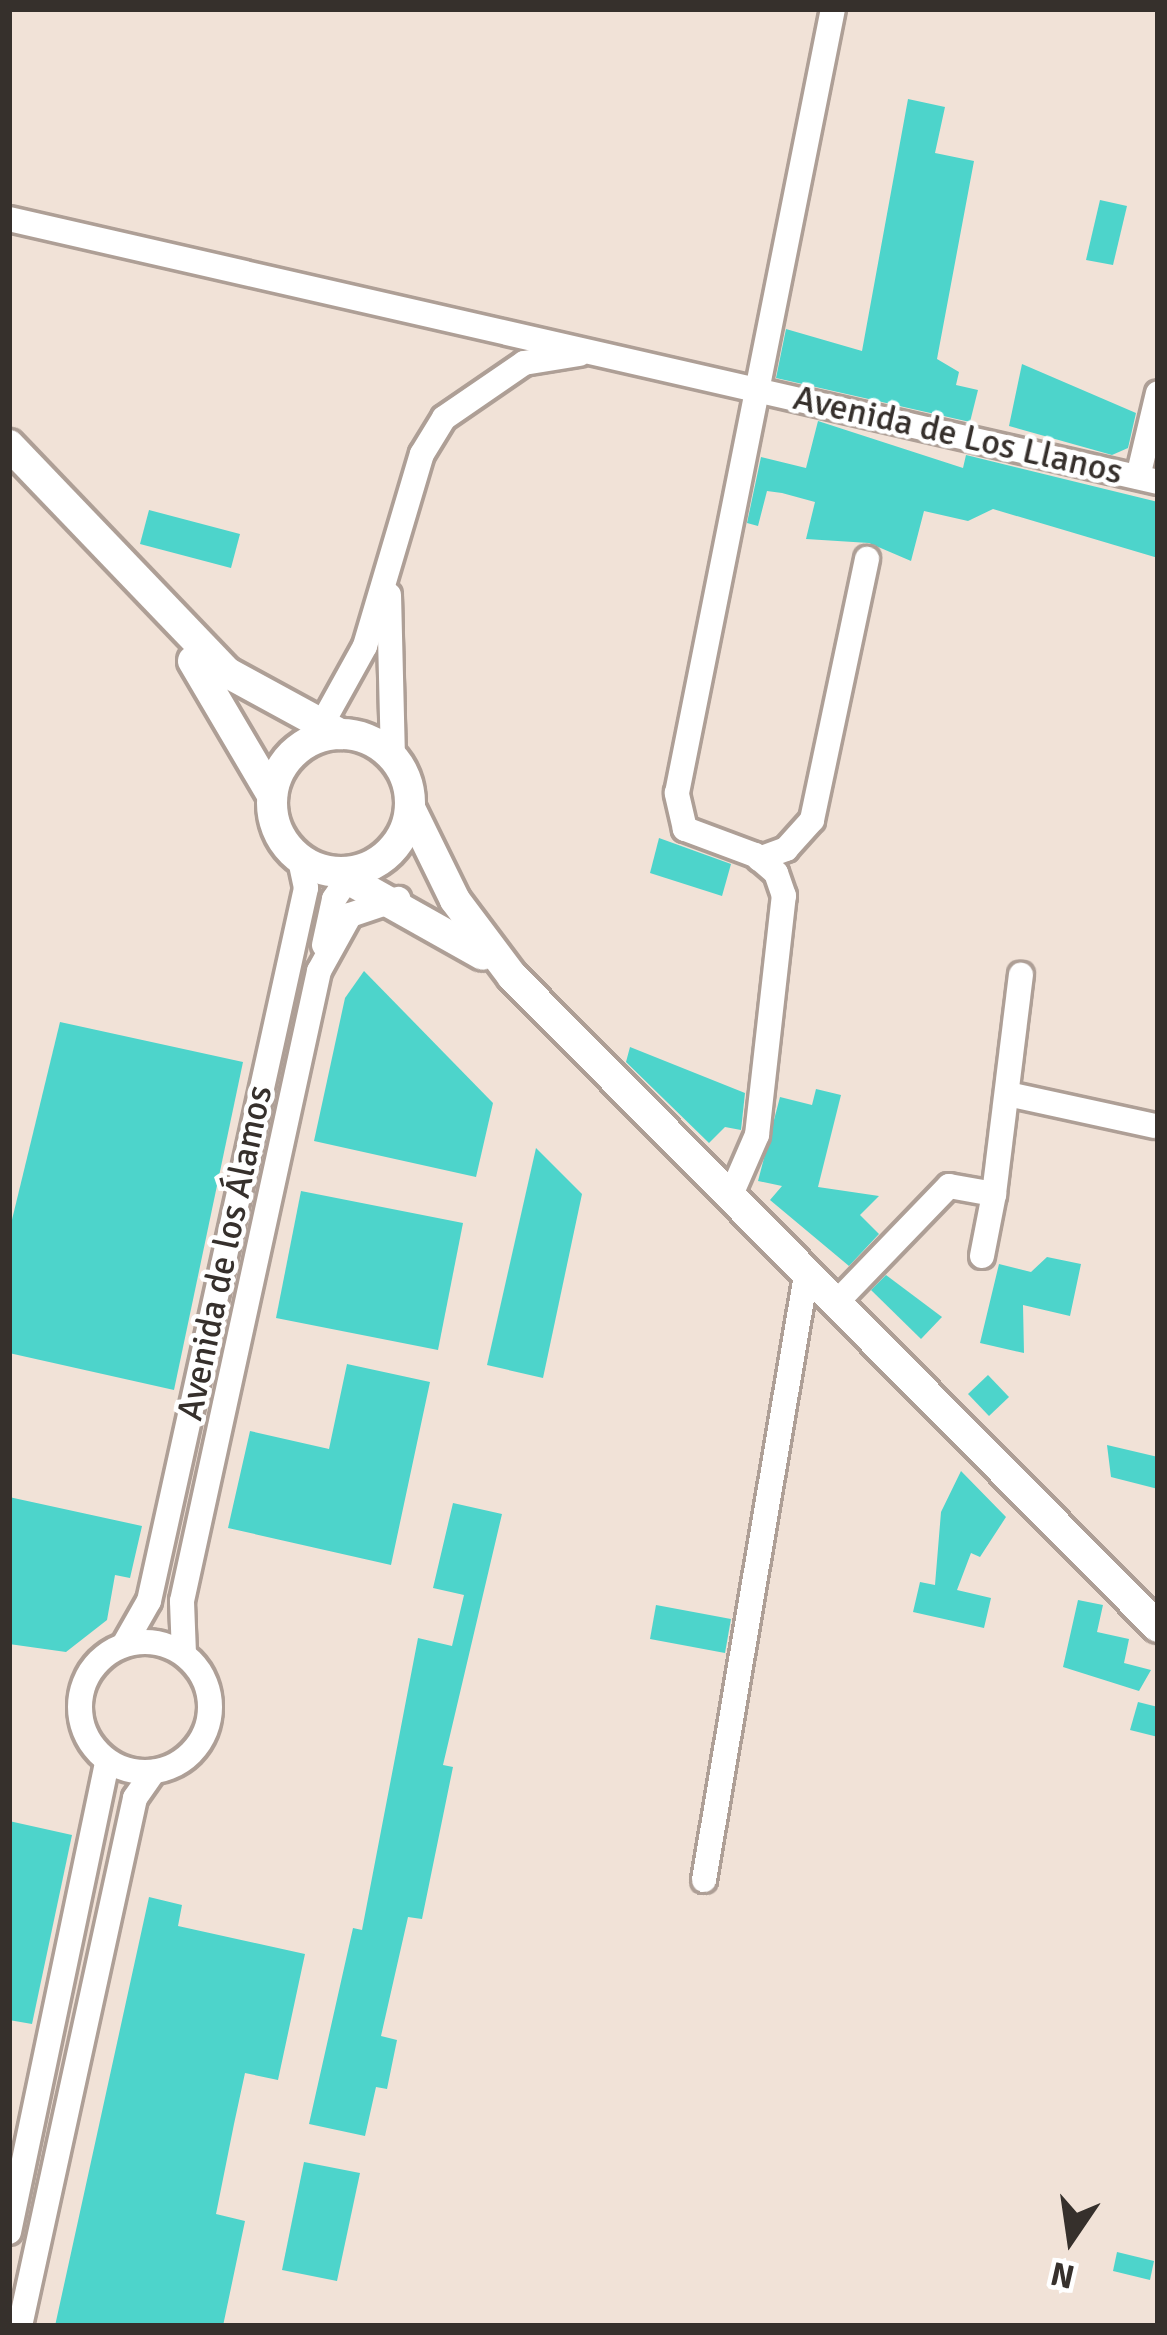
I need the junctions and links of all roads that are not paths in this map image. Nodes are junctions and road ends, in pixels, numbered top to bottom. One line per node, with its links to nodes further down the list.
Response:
1 (833, 9): 4 (street)
2 (9, 219): 3 (street, Avenida de Los Llanos)
3 (605, 354): 4 (street, Avenida de Los Llanos); 10 (street)
4 (758, 388): 7 (street, Avenida de Los Llanos); 18 (street)
5 (1158, 393): 7 (street)
6 (9, 445): 9 (main road)
7 (1148, 480)
8 (867, 559): 18 (street)
9 (116, 562): 12 (main road); 15 (main road)
10 (388, 587): 11 (street); 14 (street)
11 (349, 682): 12 (street); 13 (street)
12 (278, 706): 13 (main road)
13 (325, 734): 14 (main road); 15 (main road)
14 (393, 757): 16 (main road)
15 (272, 795): 17 (main road)
16 (410, 808): 19 (main road); 23 (main road)
17 (300, 859): 19 (main road); 32 (street, Avenida de los Álamos)
18 (759, 859): 27 (street)
19 (345, 873): 20 (main road); 21 (street, Avenida de los Álamos)
20 (398, 899): 21 (street, Avenida de los Álamos); 23 (main road)
21 (319, 971): 33 (street, Avenida de los Álamos)
22 (1021, 975): 24 (street)
23 (512, 976): 27 (main road)
24 (1008, 1094): 25 (street); 26 (street)
25 (1155, 1126)
26 (994, 1194): 28 (street); 30 (street)
27 (730, 1196): 29 (main road)
28 (982, 1256)
29 (806, 1275): 30 (main road); 36 (street)
30 (835, 1304): 31 (main road)
31 (1158, 1627)
32 (124, 1643): 33 (street); 34 (street)
33 (184, 1654): 35 (street)
34 (107, 1764): 35 (street); 37 (street)
35 (153, 1772): 38 (street)
36 (704, 1880)
37 (9, 2232)
38 (20, 2326)

